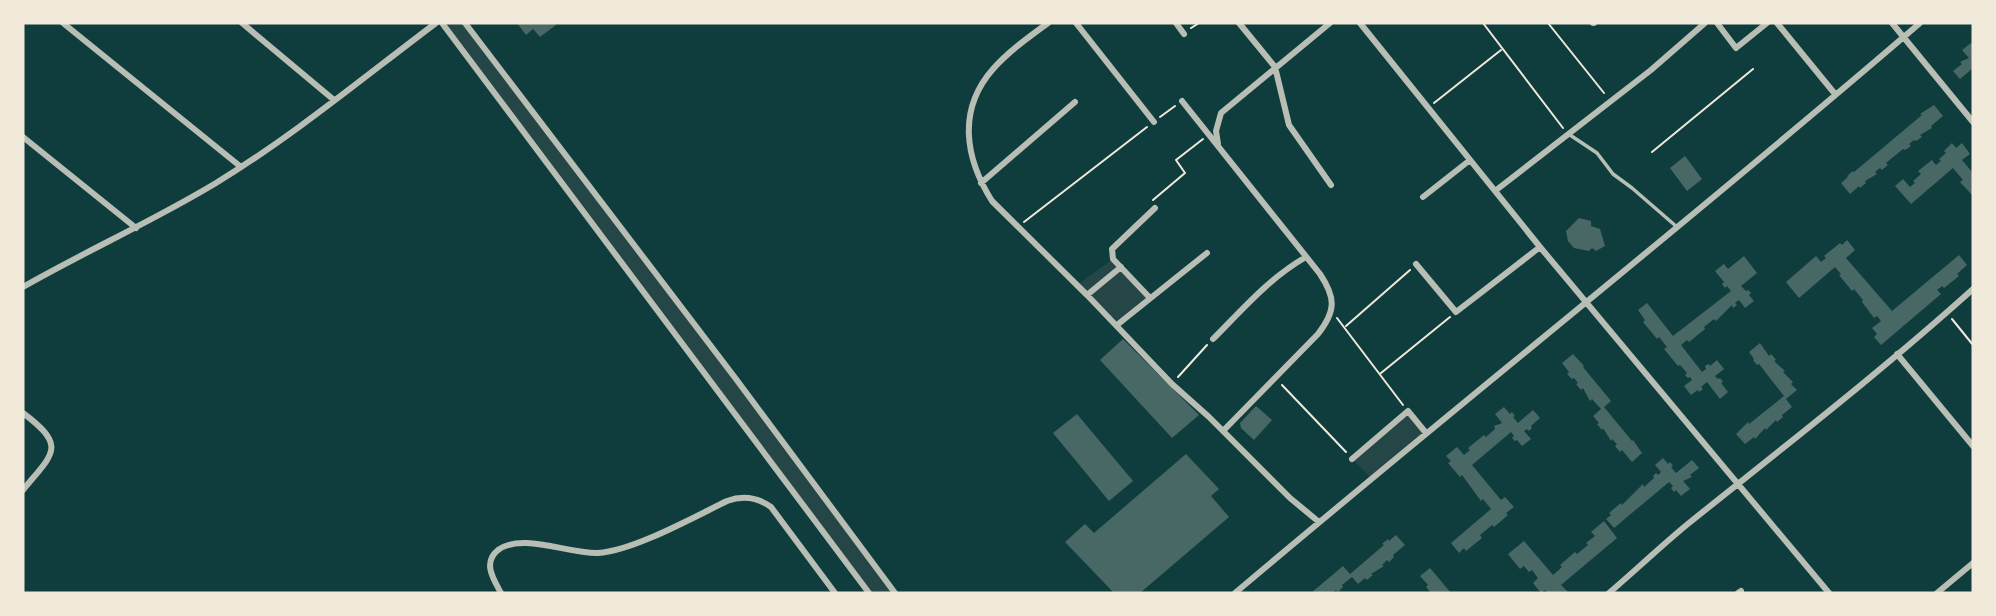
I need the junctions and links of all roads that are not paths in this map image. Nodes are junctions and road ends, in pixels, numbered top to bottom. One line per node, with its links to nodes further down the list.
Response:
1 (63, 23): 31 (street)
2 (242, 23): 22 (street)
3 (436, 23): 22 (street)
4 (442, 23): 63 (street)
5 (465, 23): 64 (street)
6 (1048, 23): 32 (street)
7 (1076, 23): 25 (street)
8 (1176, 23): 18 (street)
9 (1239, 23): 20 (street)
10 (1330, 23): 20 (street)
11 (1360, 23): 30 (street)
12 (1705, 23): 27 (street)
13 (1717, 23): 14 (street)
14 (1767, 23)
15 (1777, 23): 21 (street)
16 (1892, 23): 19 (street)
17 (1920, 23): 19 (street)
18 (1184, 34)
19 (1904, 37): 21 (street); 26 (street)
20 (1275, 67): 29 (street); 33 (street)
21 (1835, 94): 37 (street)
22 (334, 100): 31 (street)
23 (1182, 101): 29 (street)
24 (1075, 102): 32 (street)
25 (1154, 122)
26 (1973, 122)
27 (1568, 134): 34 (street); 37 (lane)
28 (23, 137): 38 (street)
29 (1218, 146): 41 (street)
30 (1470, 160): 34 (street); 35 (street)
31 (241, 167): 38 (street)
32 (981, 184): 46 (street)
33 (1331, 185)
34 (1495, 191): 39 (street)
35 (1423, 197)
36 (1155, 208): 43 (street)
37 (1677, 227): 48 (street)
38 (135, 228): 44 (street)
39 (1540, 247): 42 (street); 48 (street)
40 (1207, 253): 47 (street)
41 (1306, 257): 50 (street); 53 (street)
42 (1416, 264)
43 (1121, 267): 46 (street); 47 (street)
44 (24, 285)
45 (1973, 289): 51 (street)
46 (1087, 295): 49 (street)
47 (1150, 298): 49 (street)
48 (1586, 302): 54 (street); 57 (street)
49 (1117, 325): 53 (street)
50 (1213, 339)
51 (1897, 354): 55 (street); 57 (street)
52 (23, 414): 58 (street)
53 (1223, 431): 59 (street)
54 (1426, 433): 56 (street); 59 (street)
55 (1973, 446)
56 (1352, 459)
57 (1738, 485): 66 (street); 67 (street)
58 (23, 490)
59 (1319, 522): 65 (street)
60 (1973, 563): 68 (street)
61 (501, 593): 62 (street)
62 (835, 593)
63 (869, 593)
64 (895, 593)
65 (1235, 593)
66 (1609, 593)
67 (1829, 593)
68 (1937, 593)

